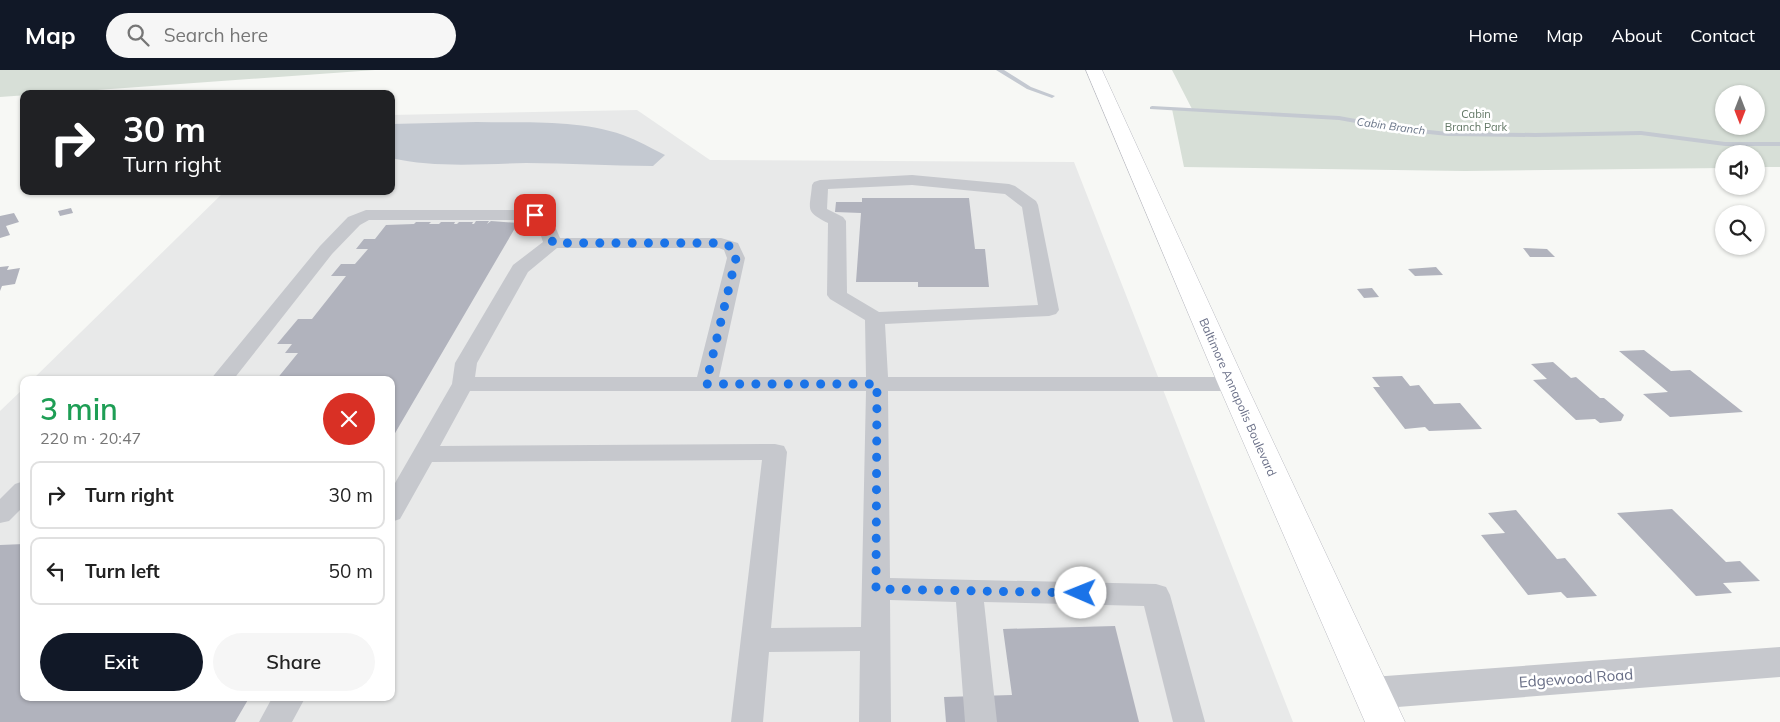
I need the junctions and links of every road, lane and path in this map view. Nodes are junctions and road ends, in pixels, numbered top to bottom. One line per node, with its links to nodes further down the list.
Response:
1 (1094, 70): 8 (main road, Baltimore Annapolis Boulevard)
2 (553, 243): 4 (lane); 5 (lane); 6 (lane)
3 (875, 318): 3 (lane); 7 (lane)
4 (224, 376)
5 (463, 384): 6 (lane); 9 (lane)
6 (706, 384): 7 (lane)
7 (877, 384): 8 (lane); 13 (lane)
8 (1232, 384): 19 (main road, Baltimore Annapolis Boulevard)
9 (424, 454): 11 (lane); 16 (lane)
10 (20, 494): 12 (lane)
11 (395, 506)
12 (0, 514)
13 (876, 589): 14 (lane); 15 (lane)
14 (968, 591): 23 (lane); 24 (lane)
15 (876, 639): 16 (lane); 22 (lane)
16 (755, 640): 21 (lane)
17 (1780, 662): 19 (street, Edgewood Road)
18 (286, 701): 20 (lane)
19 (1379, 708)
20 (275, 722)
21 (747, 722)
22 (875, 722)
23 (981, 722)
24 (1189, 722)

